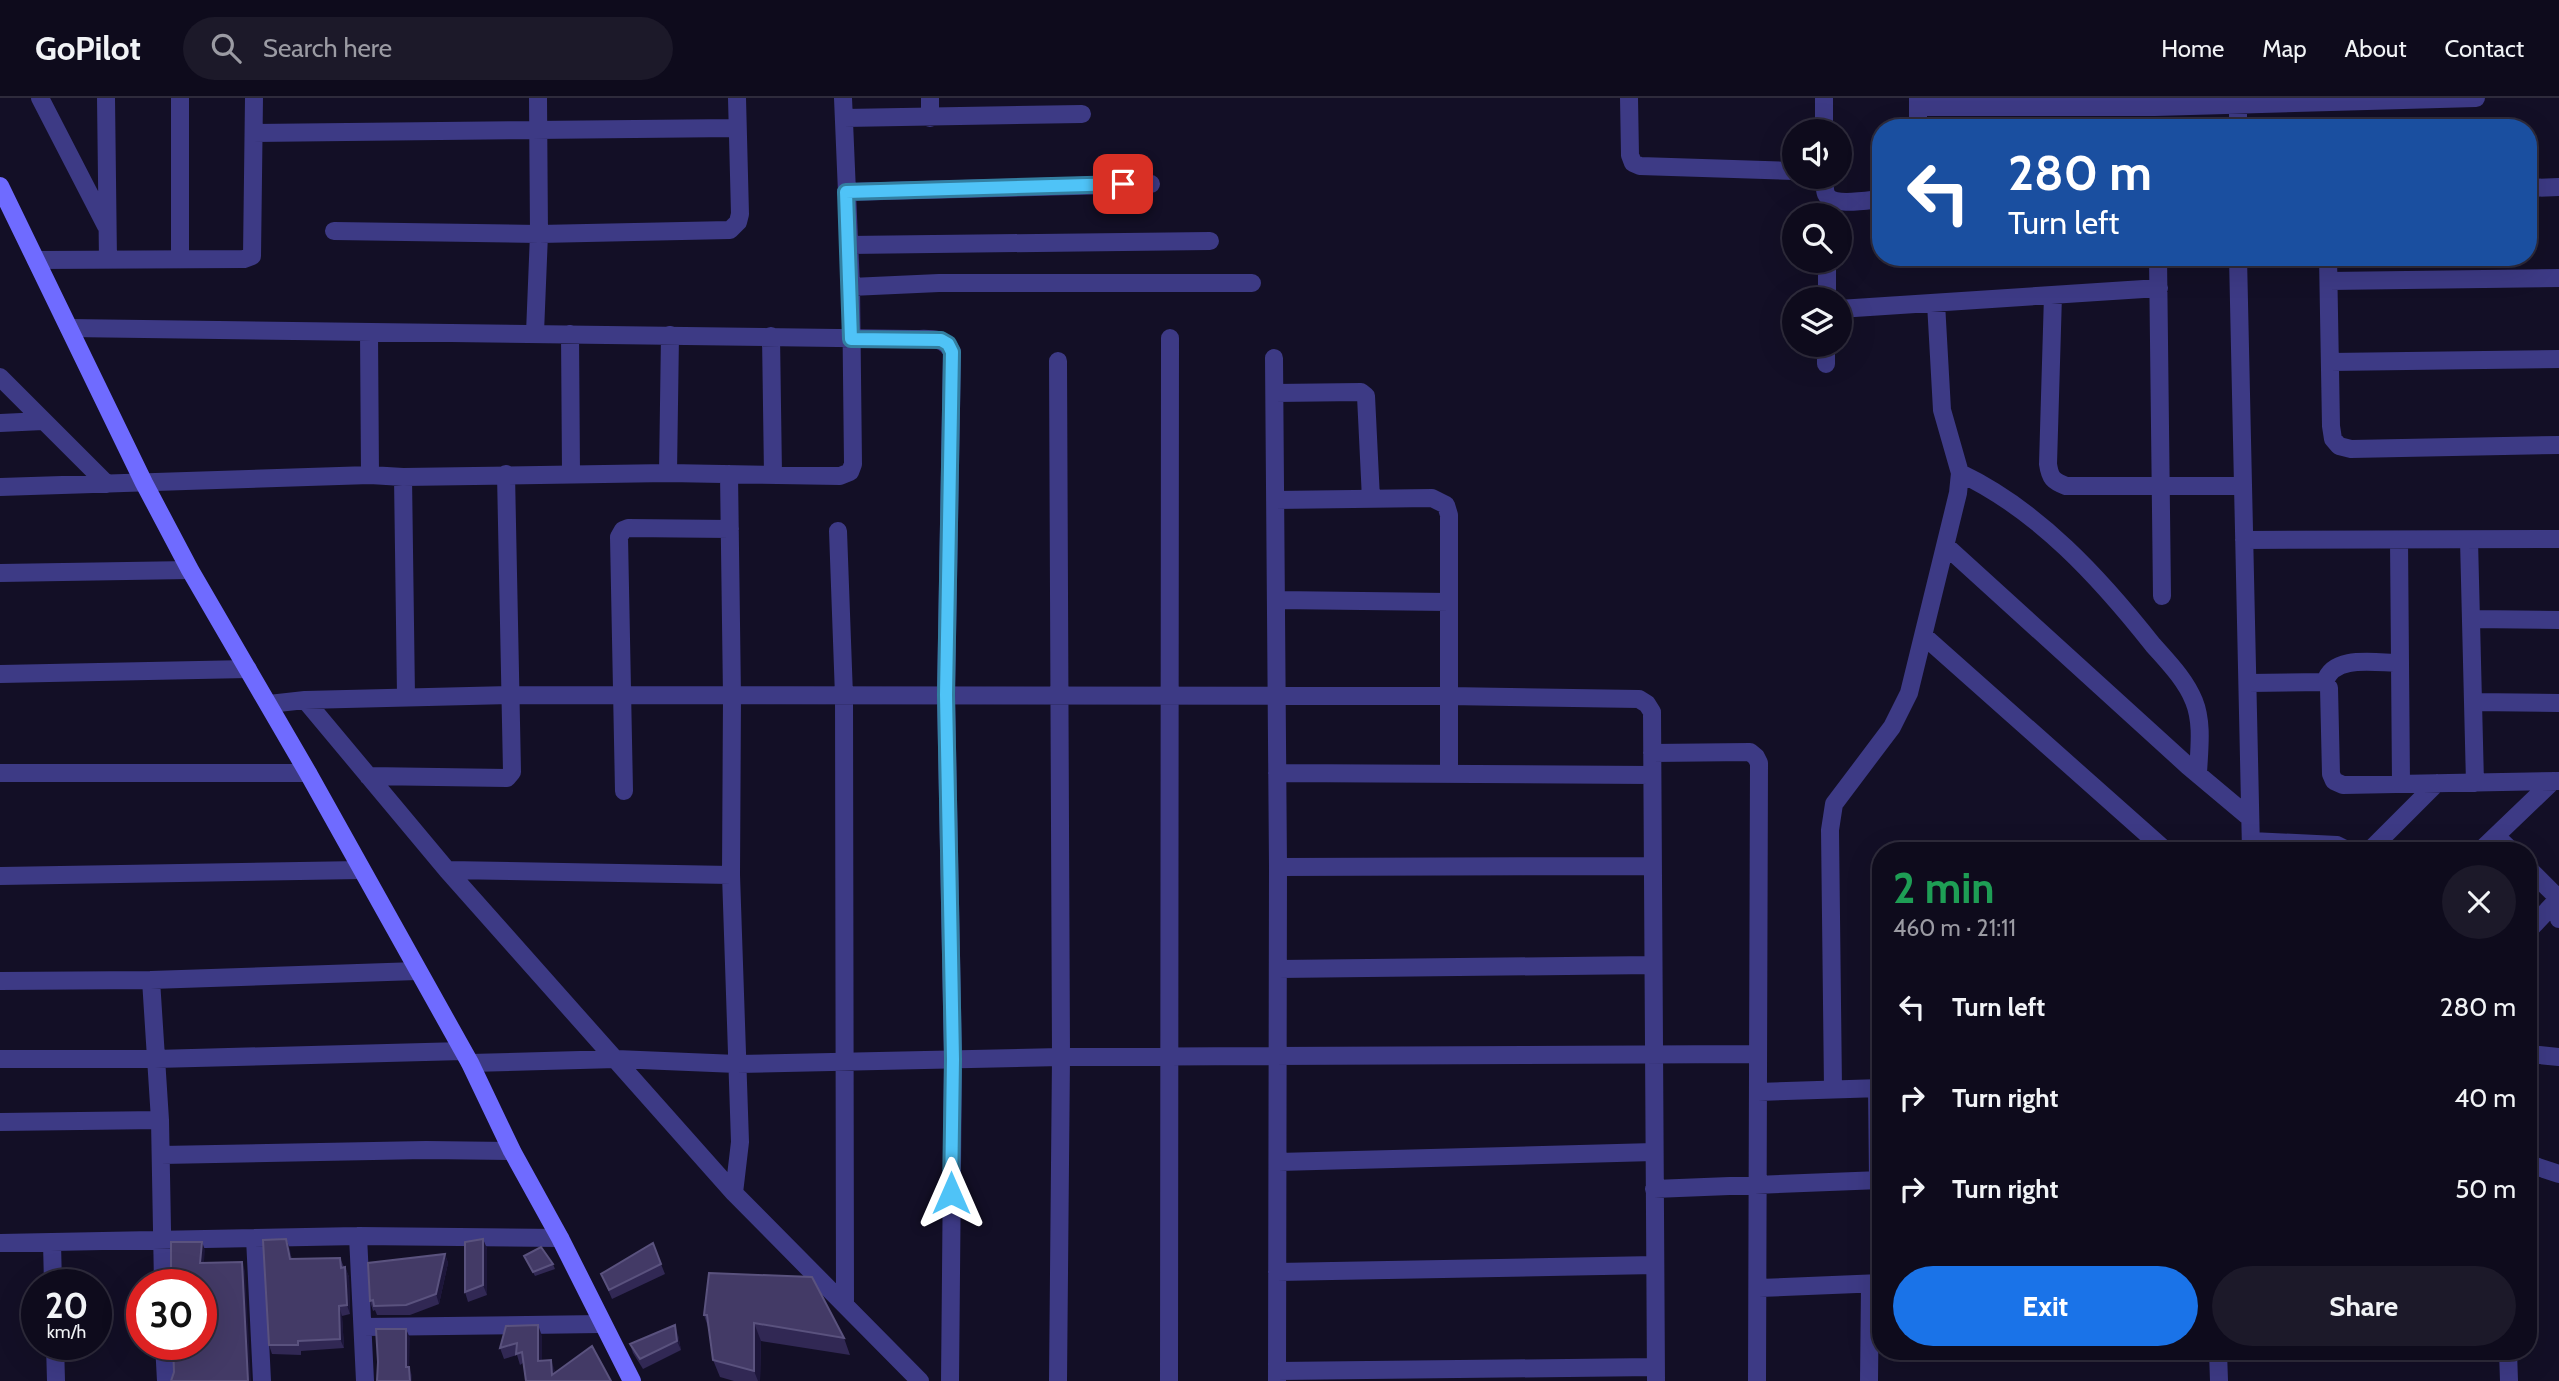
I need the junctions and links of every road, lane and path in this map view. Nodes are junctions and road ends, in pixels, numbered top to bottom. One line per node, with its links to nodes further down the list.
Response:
1 (40, 98): 31 (street)
2 (106, 98): 31 (street)
3 (180, 98): 36 (street)
4 (254, 98): 22 (street)
5 (538, 98): 21 (street)
6 (737, 98): 20 (street)
7 (843, 98): 16 (street)
8 (930, 98): 17 (street)
9 (1629, 98): 23 (street)
10 (1824, 98): 18 (street)
11 (2476, 98): 12 (street)
12 (2238, 101): 13 (street); 19 (street)
13 (2155, 102): 14 (street)
14 (1918, 103)
15 (1082, 114): 17 (street)
16 (844, 118): 17 (street); 28 (street)
17 (930, 118)
18 (1824, 119)
19 (2238, 119)
20 (736, 128): 21 (street); 33 (street)
21 (538, 130): 22 (street); 33 (street)
22 (254, 133): 36 (street)
23 (1782, 171)
24 (1151, 184): 28 (street)
25 (0, 186): 37 (street)
26 (2559, 187): 27 (street)
27 (2537, 188)
28 (846, 192): 35 (street)
29 (1872, 200): 30 (street)
30 (1836, 203)
31 (108, 230): 38 (street)
32 (334, 230): 33 (street)
33 (539, 234): 52 (street)
34 (1210, 241): 35 (street)
35 (848, 245): 45 (street)
36 (180, 259): 38 (street)
37 (36, 260): 38 (street); 50 (street)
38 (108, 260)
39 (2158, 266): 46 (street)
40 (2238, 266): 80 (street)
41 (2328, 266): 43 (street)
42 (2559, 278): 43 (street)
43 (2329, 281): 62 (street)
44 (1252, 283): 45 (street)
45 (851, 287): 57 (street)
46 (2159, 288): 47 (street); 79 (street)
47 (2053, 295): 48 (street); 79 (street)
48 (1936, 303): 49 (street); 70 (street)
49 (1852, 308)
50 (69, 328): 51 (street); 77 (street)
51 (369, 333): 52 (street); 74 (street)
52 (536, 333): 53 (street)
53 (570, 334): 54 (street); 72 (street)
54 (670, 335): 55 (street); 69 (street)
55 (771, 336): 57 (street); 75 (street)
56 (1170, 338): 113 (street)
57 (851, 339): 75 (street); 105 (street)
58 (1826, 357): 63 (street)
59 (1275, 358): 65 (street)
60 (2559, 359): 62 (street)
61 (1058, 361): 112 (street)
62 (2330, 362): 68 (street)
63 (1826, 365)
64 (0, 377): 66 (street)
65 (1275, 393): 82 (street); 83 (street)
66 (43, 421): 67 (street); 78 (street)
67 (0, 422)
68 (2559, 445)
69 (668, 473): 72 (street); 73 (street)
70 (1960, 473): 90 (street); 123 (street)
71 (506, 474): 72 (street); 76 (street); 104 (street)
72 (571, 474)
73 (729, 474): 75 (street); 84 (street)
74 (370, 475): 76 (street); 77 (street)
75 (773, 475)
76 (403, 477): 106 (street)
77 (144, 483): 78 (street); 91 (street)
78 (107, 484): 81 (street)
79 (2160, 485): 80 (street); 93 (street)
80 (2242, 486): 87 (street)
81 (0, 488)
82 (1370, 499): 83 (street); 95 (street)
83 (1275, 500): 94 (street)
84 (730, 529): 107 (street); 111 (street)
85 (838, 531): 108 (street)
86 (2559, 539): 89 (street)
87 (2244, 540): 88 (street); 103 (street)
88 (2399, 540): 89 (street); 99 (street)
89 (2469, 540): 96 (street)
90 (1945, 546): 98 (street); 123 (street)
91 (190, 570): 92 (street); 100 (street)
92 (0, 573)
93 (2162, 596)
94 (1276, 600): 95 (street); 109 (street)
95 (1448, 602): 110 (street)
96 (2471, 619): 97 (street); 115 (street)
97 (2559, 620)
98 (1924, 636): 133 (street); 168 (street)
99 (2400, 663): 102 (street); 129 (street)
100 (248, 669): 101 (street); 116 (street)
101 (0, 674)
102 (2325, 682): 103 (street); 129 (street)
103 (2248, 683): 131 (street)
104 (513, 695): 106 (street); 107 (street); 125 (street)
105 (946, 695): 108 (street); 112 (street); 164 (street)
106 (406, 696): 114 (street)
107 (621, 696): 111 (street); 130 (street)
108 (844, 696): 111 (street); 165 (street)
109 (1276, 696): 110 (street); 113 (street); 121 (street)
110 (1448, 696): 118 (street); 122 (street)
111 (732, 697): 142 (street)
112 (1060, 697): 113 (street); 157 (street)
113 (1169, 697): 160 (street)
114 (305, 700): 116 (street); 125 (street)
115 (2473, 702): 117 (street); 128 (street)
116 (269, 704): 120 (street)
117 (2559, 704)
118 (1652, 753): 124 (street); 153 (street)
119 (0, 773): 120 (street)
120 (308, 773): 140 (street)
121 (1277, 773): 122 (street); 139 (street)
122 (1449, 773): 124 (street)
123 (2198, 774): 131 (street)
124 (1652, 775): 138 (street)
125 (368, 776): 141 (street)
126 (2556, 781): 128 (street); 132 (street)
127 (2437, 783): 128 (street); 129 (street); 135 (street)
128 (2475, 783)
129 (2401, 784)
130 (624, 791)
131 (2250, 818): 134 (street)
132 (2496, 836): 136 (street); 137 (street)
133 (2156, 842)
134 (2251, 842)
135 (2378, 842)
136 (2490, 842)
137 (2502, 842)
138 (1653, 866): 139 (street); 148 (street)
139 (1278, 867): 149 (street)
140 (361, 870): 143 (street); 150 (street)
141 (447, 870): 142 (street); 163 (street)
142 (732, 874): 166 (street)
143 (0, 876)
144 (2537, 877): 145 (street)
145 (2559, 898): 146 (street); 147 (street)
146 (2559, 919)
147 (2537, 921)
148 (1653, 965): 149 (street); 154 (street)
149 (1278, 969): 158 (street)
150 (417, 971): 151 (street); 156 (street)
151 (151, 980): 152 (street); 162 (street)
152 (0, 981)
153 (1758, 1054): 154 (street); 169 (street)
154 (1653, 1055): 158 (street); 173 (street)
155 (2537, 1055): 159 (street)
156 (467, 1057): 162 (street); 163 (street); 172 (street)
157 (1061, 1057): 160 (street); 164 (street); 215 (street)
158 (1278, 1057): 160 (street); 175 (street)
159 (2559, 1057)
160 (1170, 1058): 216 (street)
161 (0, 1059): 162 (street)
162 (155, 1059): 170 (street)
163 (615, 1059): 166 (street); 181 (street)
164 (953, 1059): 165 (street); 214 (street)
165 (845, 1063): 166 (street); 194 (street)
166 (737, 1064): 181 (street)
167 (1872, 1088): 168 (street)
168 (1833, 1089): 169 (street)
169 (1758, 1092): 179 (street)
170 (160, 1120): 171 (street); 174 (street)
171 (0, 1122)
172 (512, 1151): 174 (street); 184 (street)
173 (1654, 1152): 175 (street); 180 (street)
174 (161, 1155): 185 (street)
175 (1278, 1162): 191 (street)
176 (2537, 1167): 177 (street)
177 (2559, 1174)
178 (1872, 1180): 179 (street)
179 (1759, 1185): 180 (street); 193 (street)
180 (1654, 1189): 188 (street)
181 (734, 1193): 194 (street)
182 (358, 1236): 183 (street); 184 (street); 196 (street)
183 (256, 1238): 185 (street); 210 (street)
184 (560, 1238): 195 (street)
185 (161, 1239): 187 (street); 190 (street)
186 (0, 1243): 187 (street)
187 (52, 1243): 189 (street)
188 (1655, 1265): 191 (street); 203 (street)
189 (53, 1269)
190 (162, 1269)
191 (1277, 1272): 206 (street)
192 (1872, 1283): 193 (street)
193 (1759, 1289): 217 (street)
194 (845, 1304): 213 (street)
195 (601, 1324): 196 (street); 212 (street)
196 (363, 1327): 211 (street)
197 (1872, 1342): 218 (street)
198 (55, 1360): 208 (street)
199 (165, 1360): 209 (street)
200 (2218, 1360): 219 (street)
201 (2508, 1360): 220 (street)
202 (1568, 1374): 203 (street); 205 (street)
203 (1656, 1374)
204 (1415, 1375): 205 (street); 207 (street)
205 (1494, 1375)
206 (1277, 1376): 207 (street)
207 (1343, 1376)
208 (56, 1381)
209 (166, 1381)
210 (262, 1381)
211 (365, 1381)
212 (632, 1381)
213 (920, 1381)
214 (950, 1381)
215 (1058, 1381)
216 (1169, 1381)
217 (1757, 1381)
218 (1870, 1381)
219 (2219, 1381)
220 (2509, 1381)

